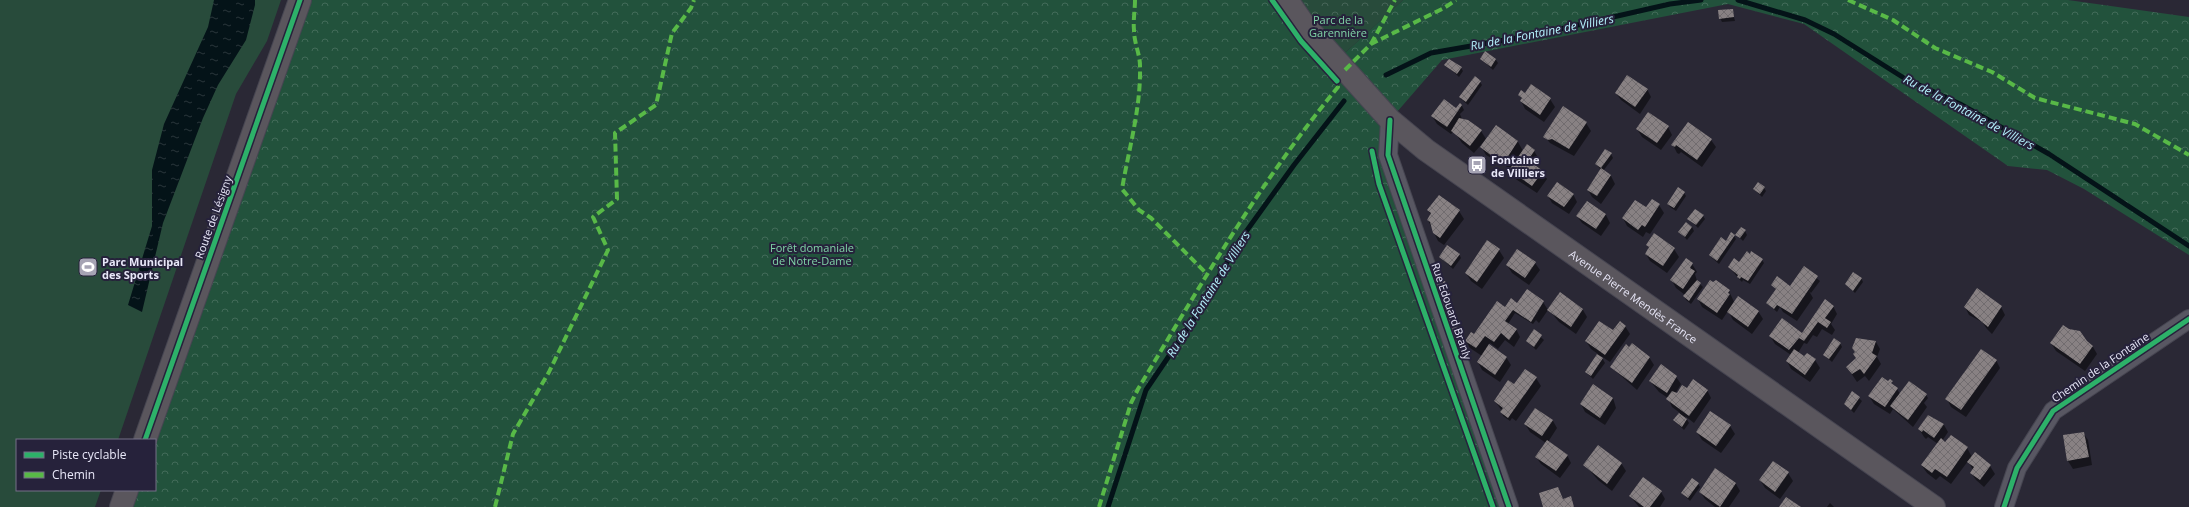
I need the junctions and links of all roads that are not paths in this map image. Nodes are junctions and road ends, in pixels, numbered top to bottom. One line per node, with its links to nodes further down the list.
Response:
1 (300, 0): 5 (main road, Route de Lésigny)
2 (1287, 0): 3 (main road, Avenue Pierre Mendès France)
3 (1390, 120): 8 (street, Rue Edouard Branly); 9 (main road, Avenue Pierre Mendès France)
4 (2189, 320): 10 (street, Chemin de la Fontaine)
5 (145, 439)
6 (127, 491): 7 (main road)
7 (121, 507)
8 (1509, 507)
9 (1934, 507)
10 (2004, 507)

